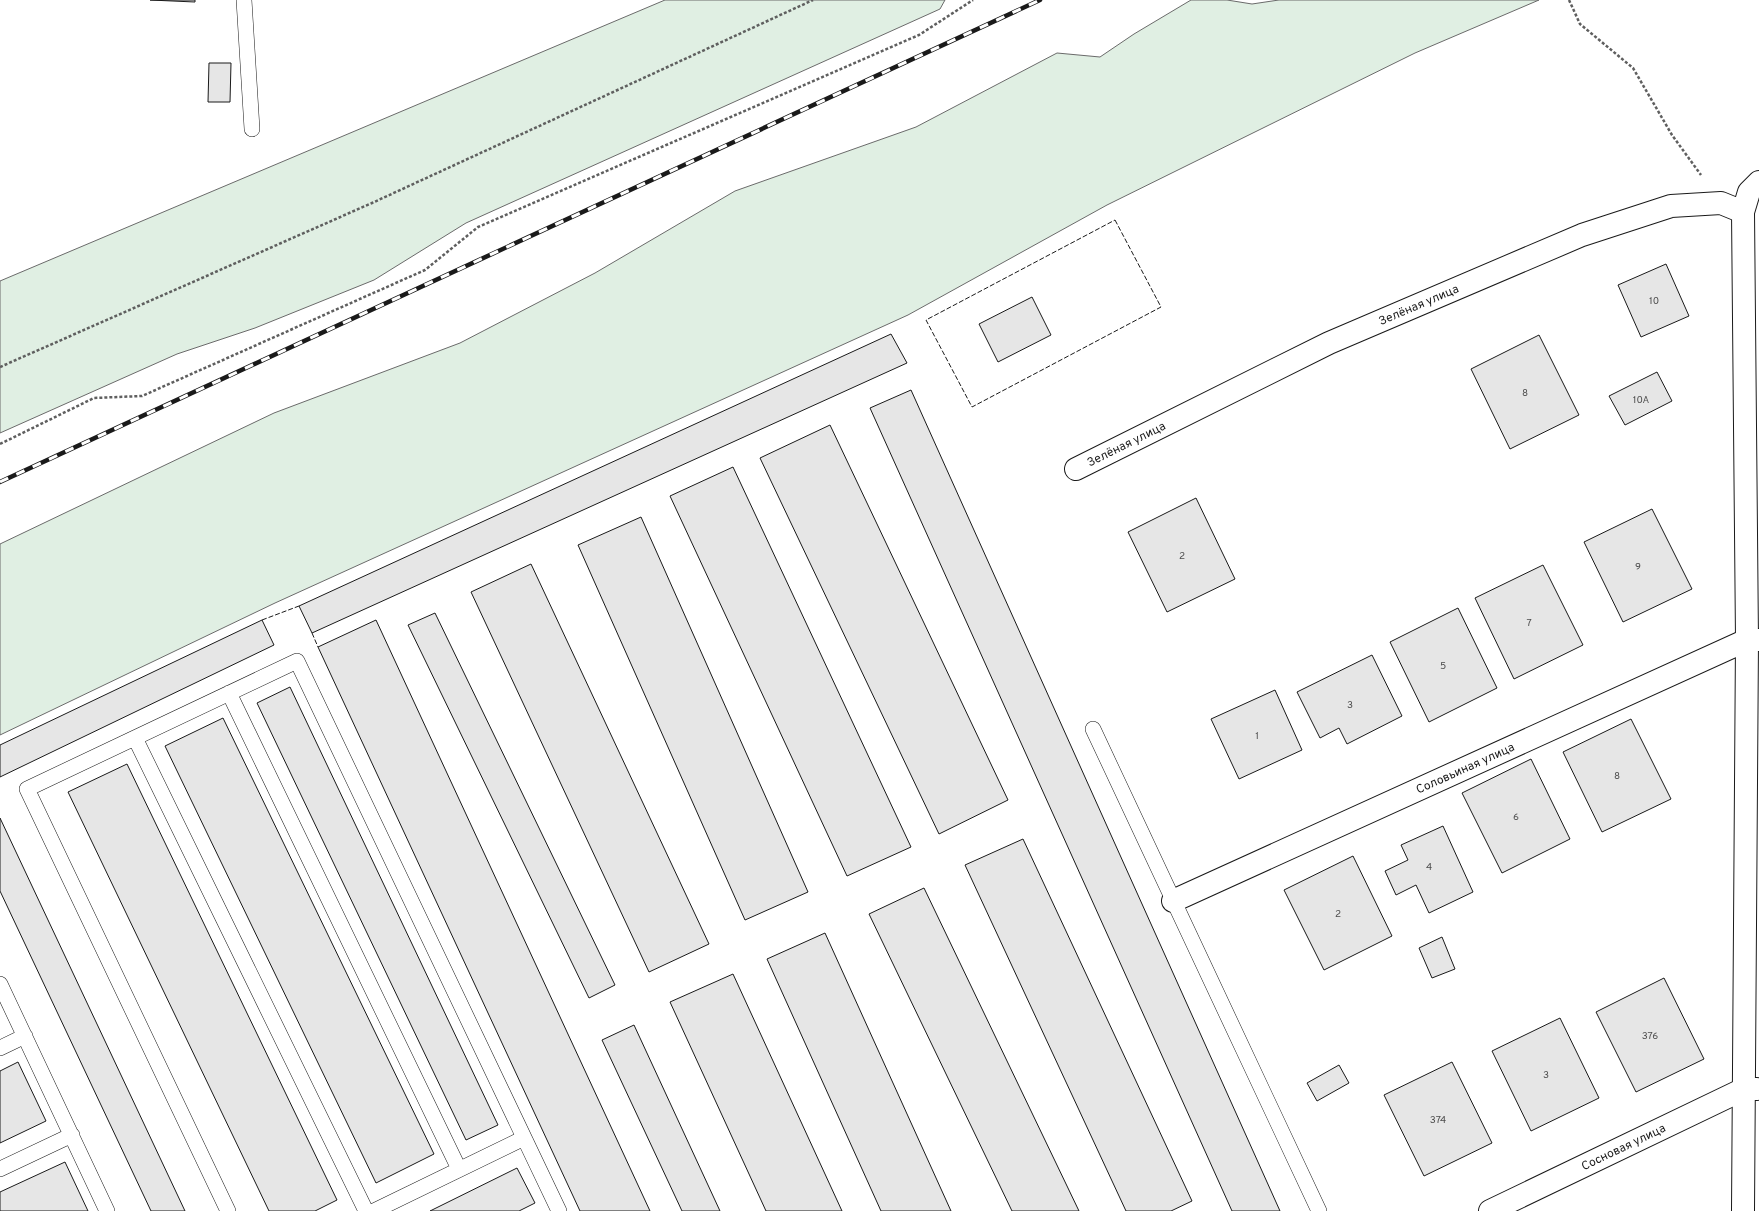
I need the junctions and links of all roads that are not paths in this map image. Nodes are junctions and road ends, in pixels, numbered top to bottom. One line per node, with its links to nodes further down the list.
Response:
1 (244, 0): 2 (lane)
2 (252, 128)
3 (1759, 182): 4 (street)
4 (1743, 212): 5 (street, Зелёная улица); 6 (street)
5 (1076, 469)
6 (1753, 640): 10 (street, Соловьиная улица); 14 (street)
7 (229, 693): 9 (lane); 16 (lane); 18 (lane)
8 (1093, 728): 10 (lane)
9 (135, 738): 21 (lane); 22 (lane)
10 (1173, 901): 24 (lane)
11 (0, 984): 12 (lane)
12 (24, 1036): 13 (lane); 15 (lane)
13 (0, 1048)
14 (1752, 1089): 25 (street, Сосновая улица); 26 (street)
15 (72, 1135): 17 (lane); 20 (lane)
16 (524, 1138): 18 (lane); 19 (lane)
17 (0, 1169)
18 (459, 1169): 23 (lane)
19 (556, 1210)
20 (107, 1211)
21 (228, 1211)
22 (366, 1211)
23 (374, 1211)
24 (1320, 1211)
25 (1490, 1211)
26 (1743, 1211)

